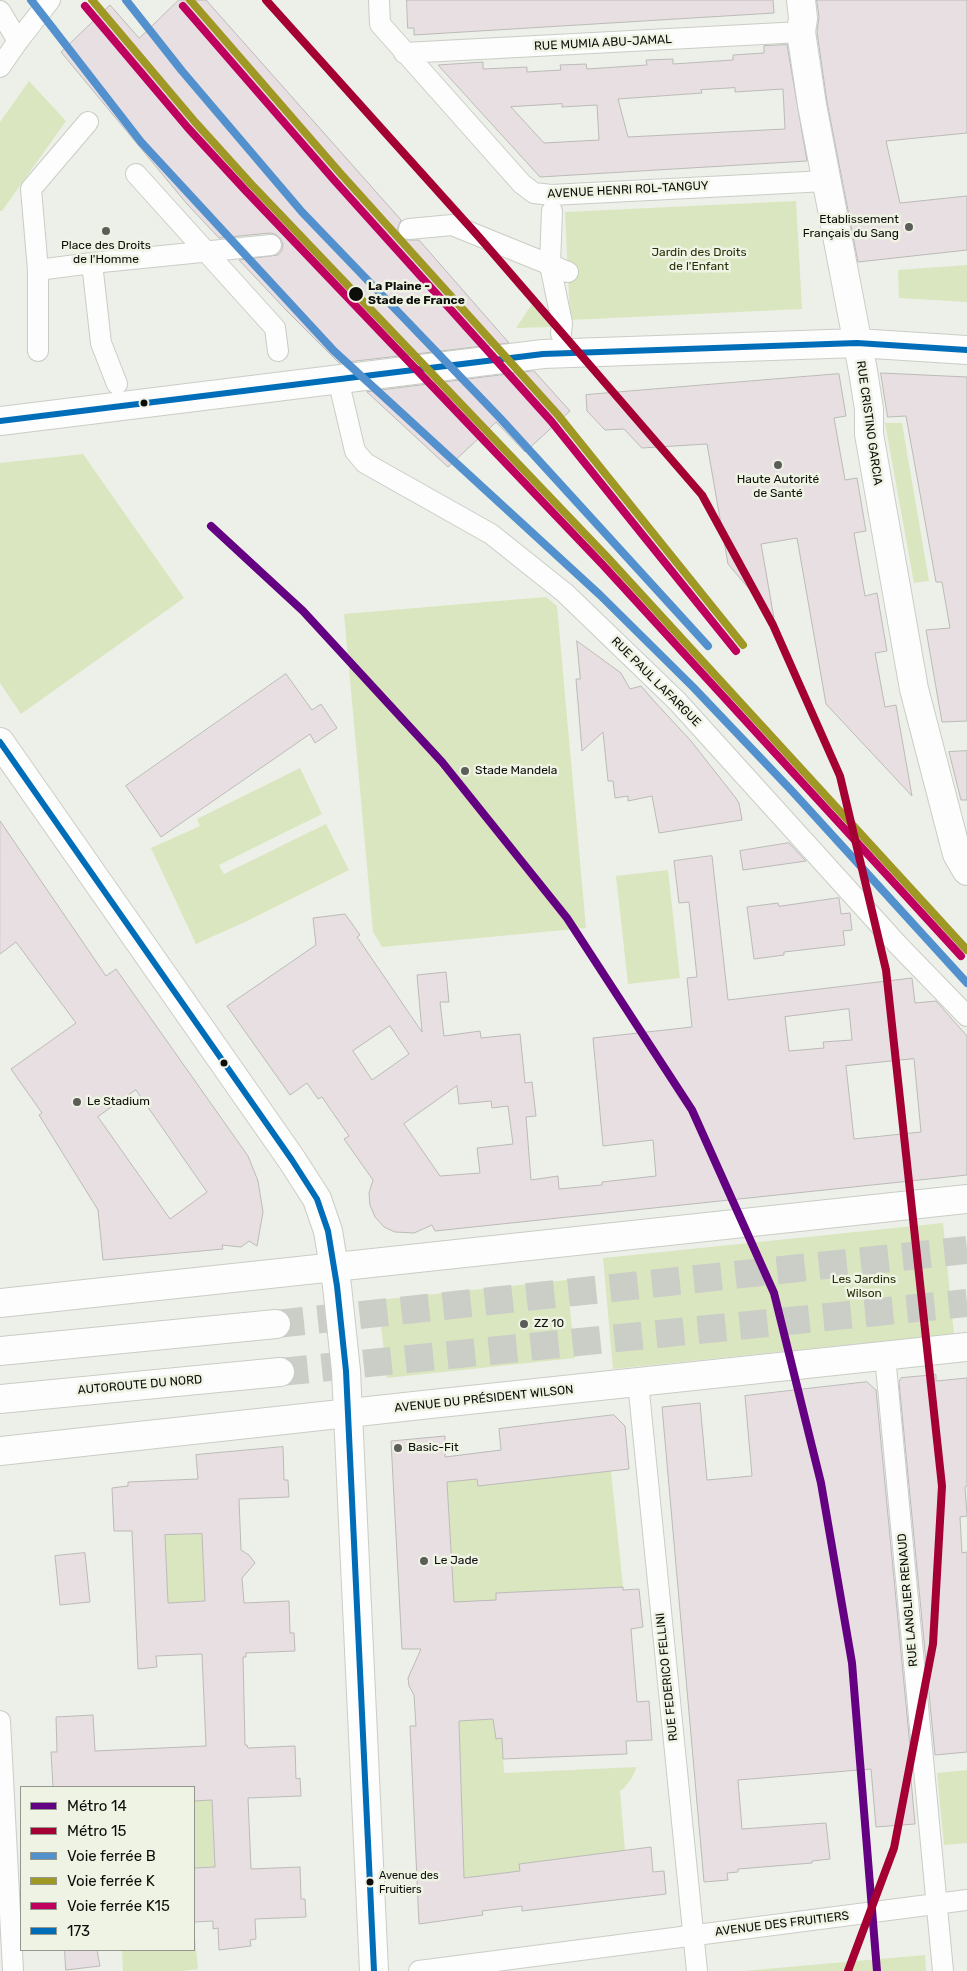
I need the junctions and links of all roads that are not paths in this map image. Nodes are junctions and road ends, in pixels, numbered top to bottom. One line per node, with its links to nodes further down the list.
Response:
1 (50, 0): 6 (street)
2 (379, 0): 7 (street, AVENUE HENRI ROL-TANGUY)
3 (801, 0): 5 (main road, RUE CRISTINO GARCIA)
4 (0, 11): 6 (street)
5 (801, 32): 7 (street, RUE MUMIA ABU-JAMAL); 11 (main road, RUE CRISTINO GARCIA)
6 (18, 41): 8 (street)
7 (404, 53): 11 (street, AVENUE HENRI ROL-TANGUY)
8 (0, 67)
9 (88, 122): 18 (street)
10 (136, 174): 15 (street)
11 (826, 180): 20 (main road, RUE CRISTINO GARCIA)
12 (552, 211): 17 (street)
13 (409, 229): 17 (street)
14 (271, 245): 15 (street)
15 (205, 251): 16 (street); 21 (street)
16 (92, 263): 18 (street); 25 (street)
17 (559, 269): 19 (street)
18 (38, 270): 23 (street)
19 (561, 334)
20 (857, 344): 22 (main road); 24 (main road); 28 (main road, RUE CRISTINO GARCIA)
21 (278, 350)
22 (967, 350)
23 (38, 351)
24 (338, 379): 26 (main road); 29 (street, RUE PAUL LAFARGUE)
25 (117, 384)
26 (0, 421)
27 (0, 742): 31 (main road)
28 (967, 871)
29 (967, 1016)
30 (967, 1200): 31 (main road)
31 (334, 1267): 32 (main road); 40 (main road)
32 (0, 1303)
33 (276, 1324): 35 (main road)
34 (967, 1347): 36 (main road, AVENUE DU PRÉSIDENT WILSON)
35 (0, 1351)
36 (885, 1356): 38 (main road, AVENUE DU PRÉSIDENT WILSON); 44 (street, RUE LANGLIER RENAUD)
37 (280, 1372): 39 (main road, AUTOROUTE DU NORD)
38 (638, 1382): 40 (main road, AVENUE DU PRÉSIDENT WILSON); 45 (street, RUE FEDERICO FELLINI)
39 (0, 1399)
40 (348, 1412): 41 (main road, AVENUE DU PRÉSIDENT WILSON); 47 (main road)
41 (0, 1451)
42 (0, 1721): 46 (street)
43 (967, 1900): 44 (street, AVENUE DES FRUITIERS)
44 (936, 1904): 45 (street, AVENUE DES FRUITIERS); 50 (street, RUE LANGLIER RENAUD)
45 (694, 1935): 48 (street, AVENUE DES FRUITIERS); 49 (street, RUE FEDERICO FELLINI)
46 (13, 1971)
47 (374, 1971)
48 (419, 1971)
49 (697, 1971)
50 (943, 1971)

